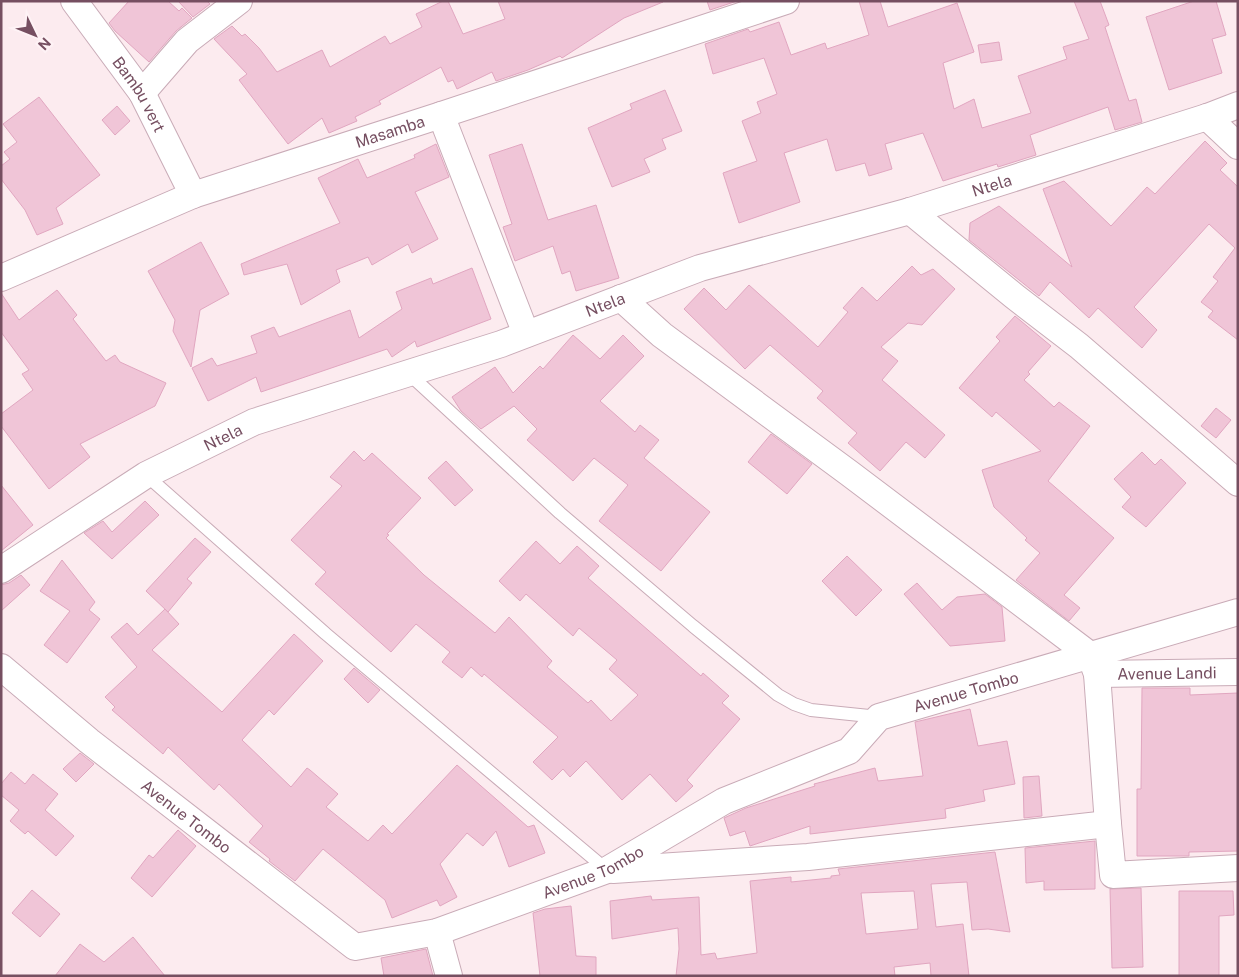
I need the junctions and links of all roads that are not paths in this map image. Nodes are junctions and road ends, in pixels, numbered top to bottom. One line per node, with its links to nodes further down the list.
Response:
1 (74, 1): 4 (street, Bambu vert)
2 (239, 1): 4 (street)
3 (786, 1): 6 (street, Masamba)
4 (142, 93): 9 (street, Bambu vert)
5 (1238, 106): 7 (street, Ntela)
6 (441, 115): 9 (street, Masamba); 13 (street)
7 (1206, 117): 8 (street); 10 (street, Ntela)
8 (1238, 146)
9 (193, 195): 11 (street, Masamba)
10 (910, 210): 12 (street, Ntela); 16 (street)
11 (1, 278)
12 (621, 298): 13 (street, Ntela); 19 (street)
13 (526, 334): 14 (street, Ntela)
14 (408, 373): 15 (street, Ntela); 22 (lane)
15 (146, 475): 17 (street, Ntela); 25 (lane)
16 (1238, 483)
17 (1, 570)
18 (1238, 612): 19 (street, Avenue Tombo)
19 (1094, 664): 21 (street, Avenue Landi); 22 (street, Avenue Tombo); 23 (street)
20 (1, 667): 26 (street, Avenue Tombo)
21 (1238, 672)
22 (879, 717): 25 (street, Avenue Tombo)
23 (1108, 824): 24 (street); 25 (street)
24 (1238, 868)
25 (607, 870): 26 (street, Avenue Tombo)
26 (437, 932): 27 (street)
27 (449, 976)

